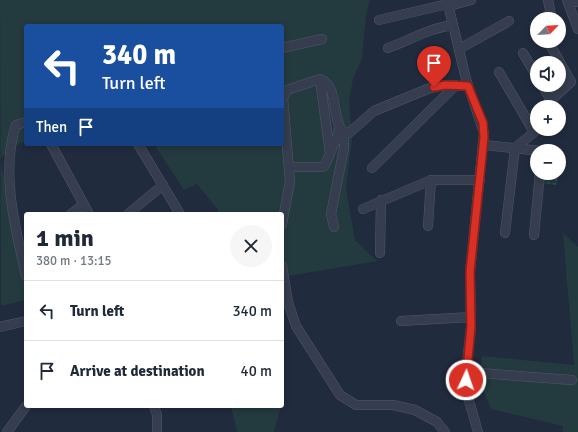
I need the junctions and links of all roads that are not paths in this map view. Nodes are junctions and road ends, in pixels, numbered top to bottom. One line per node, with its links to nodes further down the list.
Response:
1 (471, 0): 5 (street)
2 (548, 0): 6 (street)
3 (568, 0): 4 (street); 10 (street)
4 (578, 2)
5 (448, 4): 7 (street); 9 (street)
6 (550, 12)
7 (379, 20)
8 (509, 21): 15 (street)
9 (453, 25): 13 (street); 15 (street)
10 (578, 29)
11 (322, 39): 12 (street)
12 (284, 48)
13 (388, 48)
14 (552, 48): 23 (street)
15 (459, 49): 21 (street)
16 (523, 53): 17 (street)
17 (530, 65)
18 (499, 72): 26 (street)
19 (320, 79): 22 (street); 27 (street); 34 (street)
20 (456, 85): 21 (street); 27 (street); 36 (street)
21 (468, 86): 29 (street)
22 (284, 90)
23 (556, 100)
24 (284, 108): 35 (street)
25 (24, 123): 53 (street)
26 (530, 128)
27 (342, 130): 34 (street); 50 (street)
28 (530, 136): 32 (street)
29 (484, 145): 32 (street); 38 (street)
30 (52, 146): 42 (street)
31 (139, 146): 40 (street)
32 (515, 148): 33 (street); 51 (street)
33 (530, 149)
34 (330, 154): 35 (street)
35 (290, 167): 48 (street)
36 (372, 168)
37 (431, 180): 38 (street); 41 (street); 49 (street)
38 (480, 180): 56 (street)
39 (539, 180): 52 (street)
40 (163, 185): 46 (street); 47 (street)
41 (381, 200): 43 (street); 54 (street)
42 (83, 205): 44 (street); 45 (street)
43 (363, 208)
44 (74, 212)
45 (88, 212)
46 (130, 212)
47 (179, 212)
48 (284, 215)
49 (428, 226)
50 (334, 227)
51 (505, 233)
52 (534, 235)
53 (23, 248)
54 (380, 253)
55 (284, 278): 66 (street)
56 (471, 317): 58 (street); 60 (street)
57 (24, 321): 59 (street)
58 (401, 321)
59 (0, 327)
60 (466, 372): 61 (street); 67 (street)
61 (572, 380)
62 (25, 408): 64 (street)
63 (155, 408): 65 (street)
64 (7, 432)
65 (157, 432)
66 (445, 432)
67 (478, 432)

